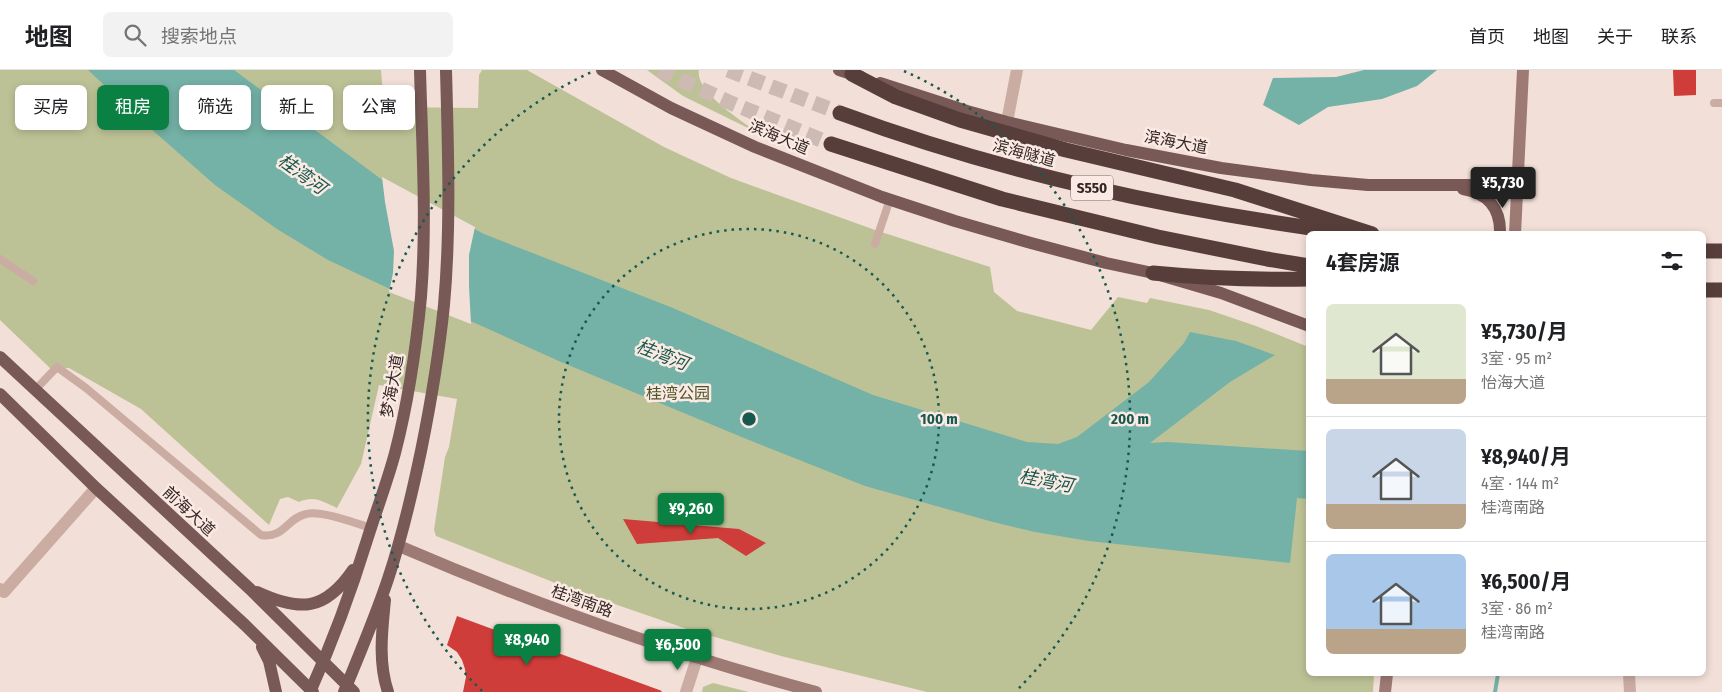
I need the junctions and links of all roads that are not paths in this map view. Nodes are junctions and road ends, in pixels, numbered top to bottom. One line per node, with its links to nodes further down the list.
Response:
1 (420, 70): 32 (main road, 梦海大道)
2 (602, 70): 12 (main road, 滨海大道)
3 (1016, 70): 8 (street)
4 (1523, 70): 10 (street)
5 (846, 72): 8 (main road, 滨海大道); 14 (highway)
6 (447, 76): 34 (main road)
7 (840, 113): 13 (highway, 滨海隧道 / S550)
8 (1007, 122): 11 (main road, 滨海大道)
9 (831, 144): 21 (highway, S550)
10 (1518, 185): 11 (main road, 滨海大道); 16 (street)
11 (1445, 186): 15 (main road)
12 (890, 199): 17 (lane); 22 (main road, 滨海大道)
13 (1328, 231)
14 (1363, 231)
15 (1500, 231)
16 (1515, 231)
17 (875, 244)
18 (1706, 251): 19 (highway)
19 (1722, 251)
20 (0, 260): 24 (lane)
21 (1306, 266)
22 (1153, 273): 23 (highway); 27 (main road, 滨海大道)
23 (1306, 279)
24 (33, 281)
25 (1706, 290): 26 (highway)
26 (1722, 290)
27 (1306, 325)
28 (0, 357): 29 (main road, 前海大道)
29 (35, 390): 32 (lane); 37 (main road, 前海大道)
30 (0, 394): 31 (main road)
31 (96, 488): 36 (street); 38 (main road)
32 (371, 528): 33 (main road, 梦海大道)
33 (367, 540): 37 (main road); 40 (main road, 梦海大道)
34 (399, 546): 35 (main road); 39 (street, 桂湾南路)
35 (388, 581): 43 (main road); 46 (main road)
36 (0, 589)
37 (250, 589): 40 (main road, 前海大道)
38 (245, 626): 44 (main road); 45 (main road)
39 (697, 658): 47 (street); 48 (street, 桂湾南路)
40 (323, 661): 43 (main road, 前海大道); 44 (main road, 梦海大道)
41 (1387, 676): 49 (street)
42 (1629, 676): 50 (street)
43 (348, 690)
44 (311, 691)
45 (276, 692)
46 (388, 692)
47 (686, 692)
48 (816, 692)
49 (1385, 692)
50 (1630, 692)

